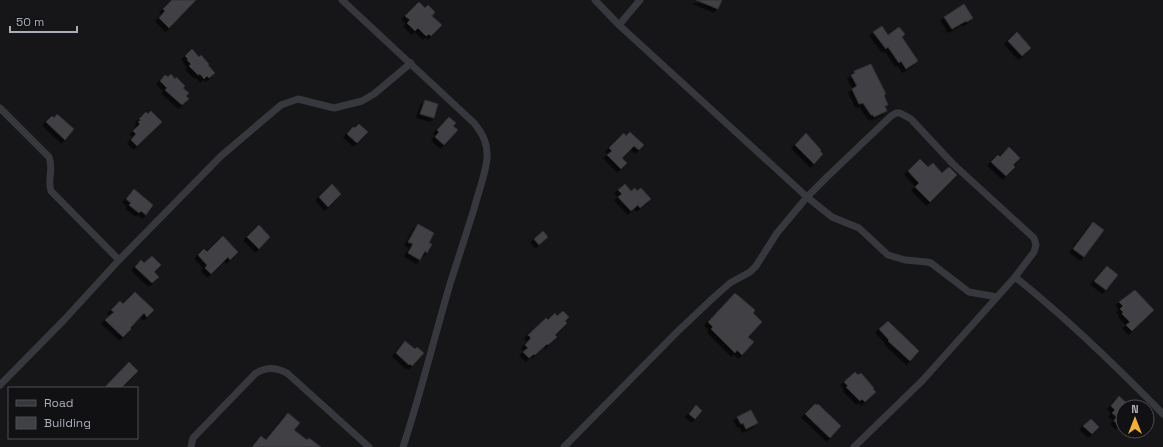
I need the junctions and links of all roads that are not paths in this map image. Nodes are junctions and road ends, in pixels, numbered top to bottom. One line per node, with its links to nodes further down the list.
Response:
1 (342, 0): 5 (street)
2 (595, 0): 4 (street)
3 (640, 0): 4 (street)
4 (619, 25): 7 (street)
5 (411, 63): 8 (street); 15 (street)
6 (0, 108): 8 (street)
7 (807, 197): 9 (street); 10 (street); 16 (street)
8 (119, 260): 11 (street)
9 (1015, 278): 10 (street); 12 (street)
10 (997, 297): 17 (street)
11 (0, 385)
12 (1163, 414)
13 (191, 447): 14 (street)
14 (369, 447)
15 (403, 447)
16 (564, 447)
17 (854, 447)

